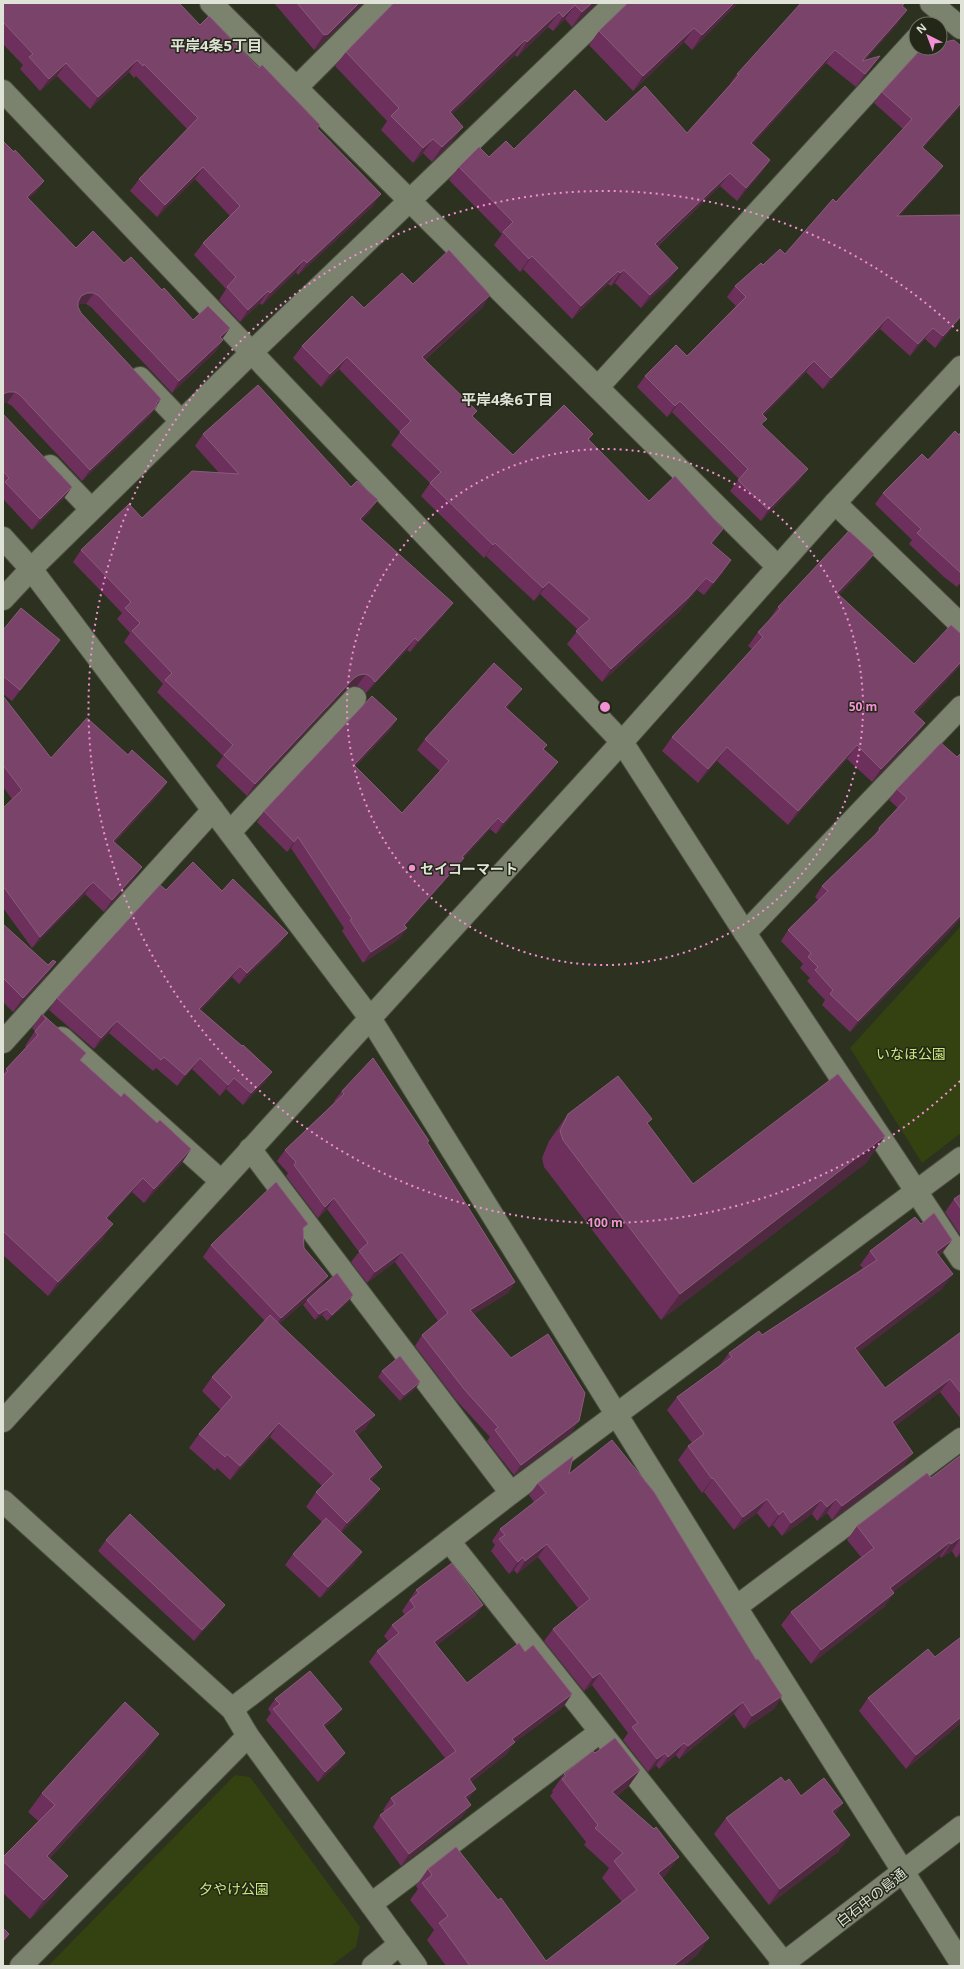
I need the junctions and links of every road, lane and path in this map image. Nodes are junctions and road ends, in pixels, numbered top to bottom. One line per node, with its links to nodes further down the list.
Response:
1 (211, 3): 7 (street)
2 (381, 3): 7 (street)
3 (602, 7): 9 (street)
4 (938, 10): 5 (street)
5 (961, 28)
6 (908, 48): 13 (street)
7 (296, 88): 9 (street)
8 (3, 91): 10 (street)
9 (410, 201): 10 (street); 13 (street)
10 (251, 353): 14 (street); 25 (street)
11 (129, 366): 14 (street)
12 (961, 366): 16 (street)
13 (598, 387): 19 (street)
14 (181, 421): 17 (street)
15 (34, 448): 17 (street)
16 (835, 503): 19 (street); 22 (street)
17 (91, 509): 20 (street)
18 (3, 538): 20 (street)
19 (778, 567): 25 (street)
20 (31, 569): 21 (street); 26 (street)
21 (3, 599)
22 (961, 625)
23 (356, 698): 27 (street)
24 (961, 707): 28 (street)
25 (622, 742): 28 (street); 30 (street)
26 (213, 810): 27 (street); 29 (street)
27 (230, 832): 30 (street)
28 (745, 933): 35 (street)
29 (31, 1010): 31 (street); 34 (street)
30 (370, 1018): 32 (street); 38 (street)
31 (3, 1042)
32 (250, 1149): 34 (street); 40 (street)
33 (961, 1158): 35 (street)
34 (221, 1181): 37 (street)
35 (916, 1192): 36 (street); 38 (street)
36 (961, 1259)
37 (7, 1407)
38 (617, 1415): 40 (street); 43 (street)
39 (961, 1439): 43 (street)
40 (511, 1493): 42 (street)
41 (3, 1501): 44 (street)
42 (449, 1541): 44 (street); 45 (street)
43 (736, 1607): 48 (street)
44 (232, 1709): 46 (street)
45 (600, 1732): 49 (street); 52 (street)
46 (248, 1736): 49 (street); 53 (street)
47 (961, 1827): 48 (street, 白石中の島通)
48 (904, 1871): 51 (street); 52 (street, 白石中の島通)
49 (371, 1904): 50 (street)
50 (400, 1944): 54 (street); 55 (street)
51 (961, 1963)
52 (782, 1965)
53 (20, 1966)
54 (373, 1966)
55 (416, 1966)

